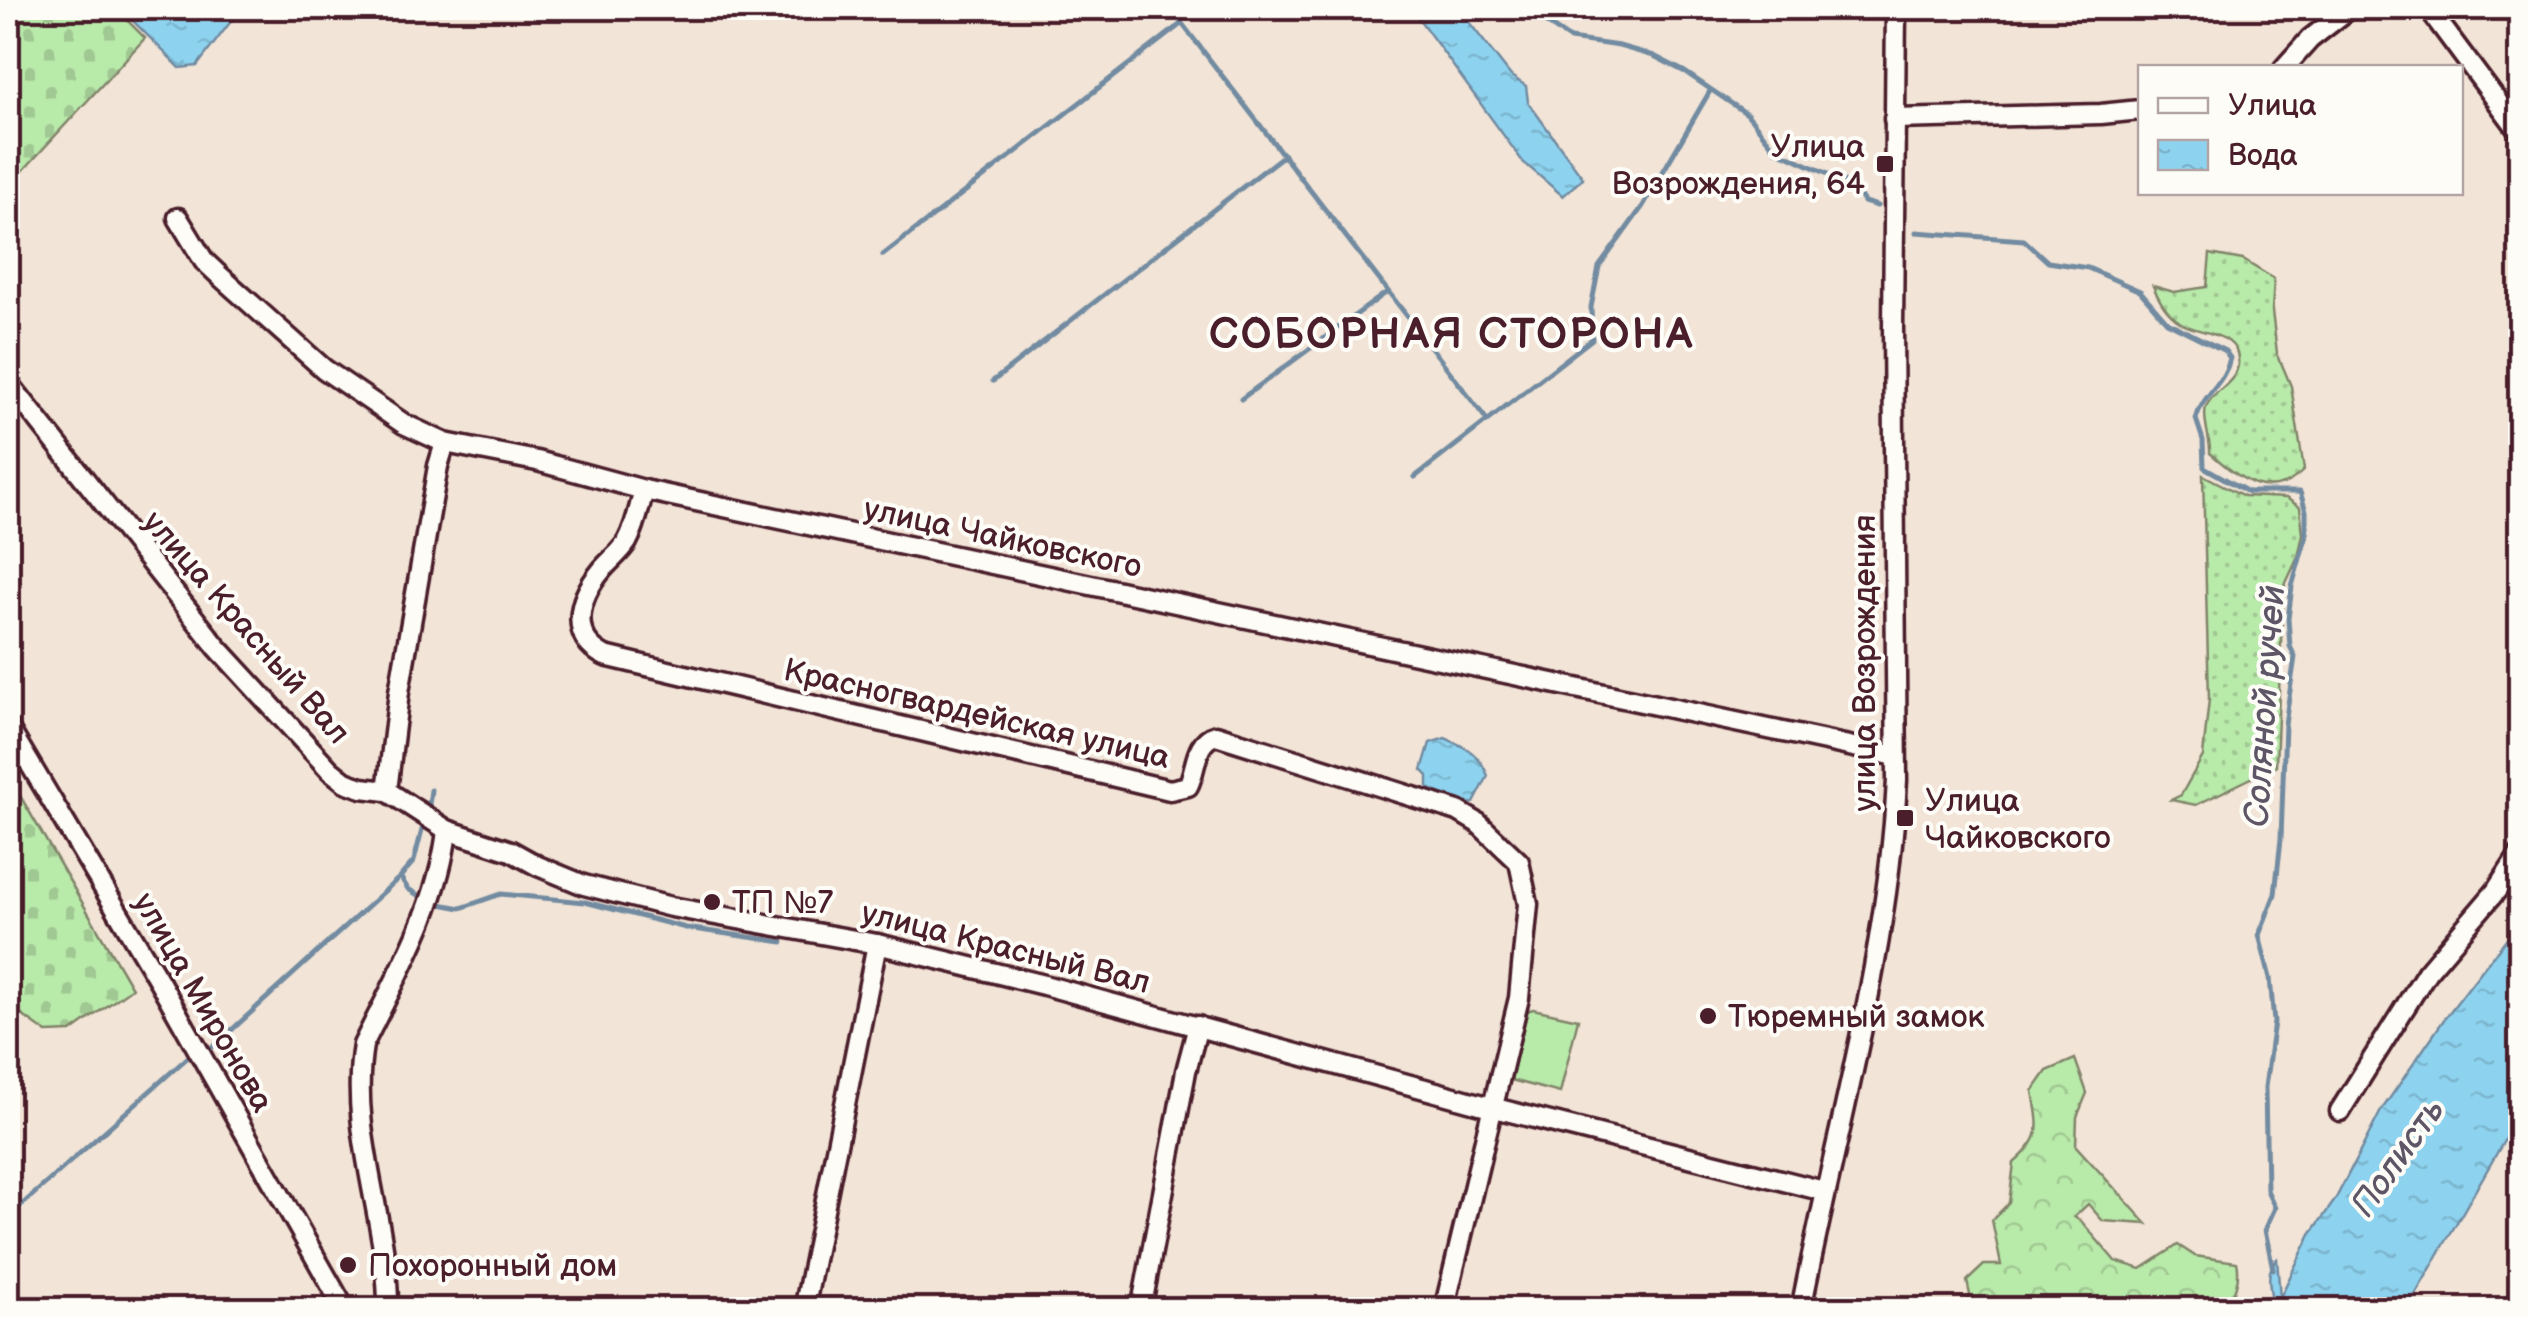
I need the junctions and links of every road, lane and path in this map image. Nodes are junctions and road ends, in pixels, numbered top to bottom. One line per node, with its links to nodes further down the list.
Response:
1 (1896, 8): 6 (street, улица Возрождения)
2 (2350, 8): 4 (street)
3 (2428, 8): 7 (street)
4 (2287, 65)
5 (2138, 110): 6 (street)
6 (1894, 119): 13 (street, улица Возрождения)
7 (2520, 132)
8 (178, 218): 10 (street, улица Чайковского)
9 (8, 382): 14 (street, улица Красный Вал)
10 (446, 442): 11 (street, улица Чайковского); 14 (street)
11 (644, 490): 13 (street, улица Чайковского); 19 (street, Красногвардейская улица)
12 (8, 727): 22 (street, улица Миронова)
13 (1896, 756): 21 (street, улица Возрождения)
14 (387, 791): 15 (street, улица Красный Вал)
15 (447, 830): 17 (street, улица Красный Вал); 23 (street)
16 (2520, 854): 20 (street)
17 (878, 944): 18 (street, улица Красный Вал); 24 (street)
18 (1198, 1026): 19 (street, улица Красный Вал); 25 (street)
19 (1491, 1107): 21 (street, улица Красный Вал); 26 (street)
20 (2340, 1111)
21 (1824, 1191): 27 (street, улица Возрождения)
22 (345, 1310)
23 (388, 1310)
24 (804, 1310)
25 (1141, 1310)
26 (1444, 1310)
27 (1801, 1310)

